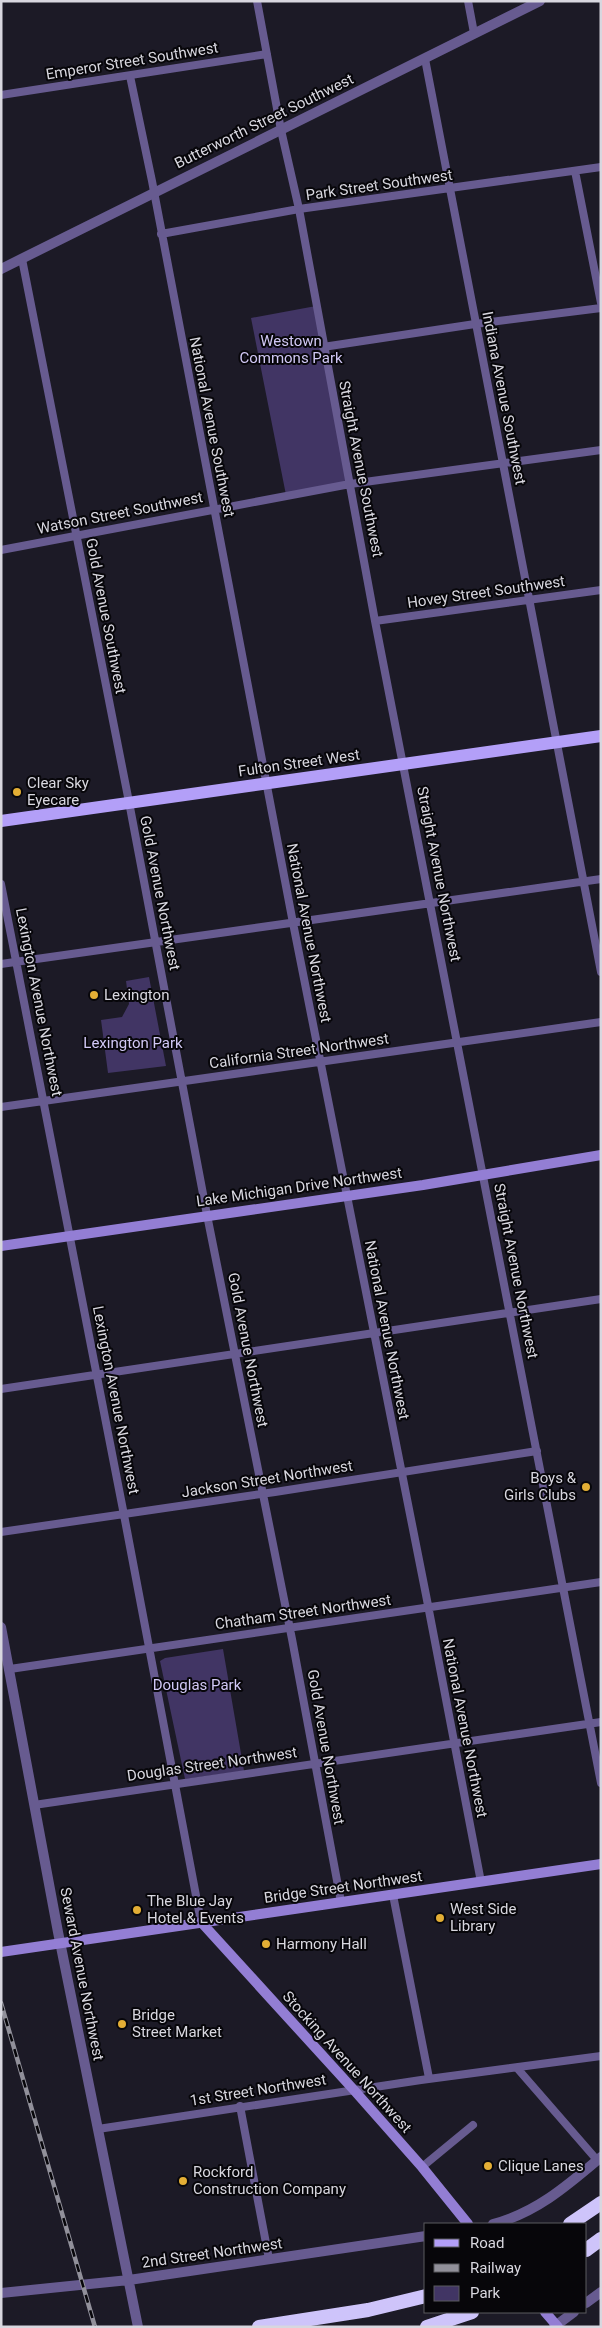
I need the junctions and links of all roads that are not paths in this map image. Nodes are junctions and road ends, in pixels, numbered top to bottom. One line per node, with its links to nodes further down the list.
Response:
1 (257, 1): 5 (street, Straight Avenue Southwest)
2 (468, 1): 4 (street)
3 (540, 1): 4 (street, Butterworth Street Southwest)
4 (474, 33): 6 (street, Butterworth Street Southwest)
5 (267, 54): 7 (street, Emperor Street Southwest); 9 (street, Straight Avenue Southwest)
6 (425, 59): 9 (street, Butterworth Street Southwest); 12 (street, Indiana Avenue Southwest)
7 (130, 76): 8 (street, Emperor Street Southwest); 13 (street, National Avenue Southwest)
8 (1, 95)
9 (281, 130): 13 (street, Butterworth Street Southwest); 14 (street, Straight Avenue Southwest)
10 (601, 167): 11 (street, Park Street Southwest)
11 (575, 171): 12 (street, Park Street Southwest); 18 (street)
12 (450, 190): 14 (street, Park Street Southwest); 20 (street, Indiana Avenue Southwest)
13 (154, 192): 15 (street, National Avenue Southwest); 16 (street, Butterworth Street Southwest)
14 (299, 209): 15 (street, Park Street Southwest); 21 (street, Straight Avenue Southwest)
15 (162, 234): 25 (street, National Avenue Southwest)
16 (22, 259): 17 (street, Butterworth Street Southwest); 26 (street, Gold Avenue Southwest)
17 (1, 269)
18 (601, 303)
19 (601, 308): 20 (street)
20 (475, 324): 21 (street); 23 (street, Indiana Avenue Southwest)
21 (323, 347): 24 (street, Straight Avenue Southwest)
22 (601, 450): 23 (street, Watson Street Southwest)
23 (502, 463): 24 (street, Watson Street Southwest); 29 (street, Indiana Avenue Southwest)
24 (350, 484): 25 (street, Watson Street Southwest); 30 (street, Straight Avenue Southwest)
25 (213, 510): 26 (street, Watson Street Southwest); 34 (street, National Avenue Southwest)
26 (76, 535): 27 (street, Watson Street Southwest); 35 (street, Gold Avenue Southwest)
27 (1, 550)
28 (601, 590): 29 (street, Hovey Street Southwest)
29 (530, 600): 30 (street, Hovey Street Southwest); 32 (street, Indiana Avenue Southwest)
30 (375, 620): 33 (street, Straight Avenue Southwest)
31 (601, 736): 32 (main road, Fulton Street West)
32 (557, 743): 33 (main road, Fulton Street West); 38 (street, Indiana Avenue Southwest)
33 (404, 765): 34 (main road, Fulton Street West); 40 (street, Straight Avenue Northwest)
34 (267, 784): 35 (main road, Fulton Street West); 41 (street, National Avenue Northwest)
35 (129, 802): 36 (main road, Fulton Street West); 42 (street, Gold Avenue Northwest)
36 (1, 821)
37 (601, 880): 38 (street)
38 (584, 882): 40 (street); 45 (street, Indiana Avenue Southwest)
39 (1, 884): 43 (street, Lexington Avenue Northwest)
40 (430, 904): 41 (street); 47 (street, Straight Avenue Northwest)
41 (293, 923): 42 (street); 48 (street, National Avenue Northwest)
42 (155, 942): 43 (street); 49 (street, Gold Avenue Northwest)
43 (16, 962): 44 (street); 50 (street, Lexington Avenue Northwest)
44 (1, 964)
45 (601, 972)
46 (601, 1022): 47 (street, California Street Northwest)
47 (458, 1042): 48 (street, California Street Northwest); 53 (street, Straight Avenue Northwest)
48 (320, 1062): 49 (street, California Street Northwest); 54 (street, National Avenue Northwest)
49 (182, 1081): 50 (street, California Street Northwest); 55 (street, Gold Avenue Northwest)
50 (44, 1101): 51 (street, California Street Northwest); 56 (street, Lexington Avenue Northwest)
51 (1, 1107)
52 (601, 1155): 53 (main road, Lake Michigan Drive Northwest)
53 (483, 1174): 54 (main road, Lake Michigan Drive Northwest); 59 (street, Straight Avenue Northwest)
54 (346, 1196): 55 (main road, Lake Michigan Drive Northwest); 60 (street, National Avenue Northwest)
55 (207, 1216): 56 (main road, Lake Michigan Drive Northwest); 61 (street, Gold Avenue Northwest)
56 (70, 1236): 57 (main road, Lake Michigan Drive Northwest); 62 (street, Lexington Avenue Northwest)
57 (1, 1246)
58 (601, 1299): 59 (street)
59 (510, 1312): 60 (street); 64 (street, Straight Avenue Northwest)
60 (373, 1333): 61 (street); 65 (street, National Avenue Northwest)
61 (235, 1353): 62 (street); 66 (street, Gold Avenue Northwest)
62 (96, 1374): 63 (street); 67 (street, Lexington Avenue Northwest)
63 (1, 1389)
64 (536, 1451): 65 (street, Jackson Street Northwest); 70 (street, Straight Avenue Northwest)
65 (401, 1472): 66 (street, Jackson Street Northwest); 71 (street, National Avenue Northwest)
66 (263, 1494): 67 (street, Jackson Street Northwest); 73 (street, Gold Avenue Northwest)
67 (124, 1515): 68 (street, Jackson Street Northwest); 74 (street, Lexington Avenue Northwest)
68 (1, 1532)
69 (601, 1582): 70 (street, Chatham Street Northwest)
70 (563, 1588): 71 (street, Chatham Street Northwest); 77 (street, Straight Avenue Northwest)
71 (428, 1608): 73 (street, Chatham Street Northwest); 78 (street, National Avenue Northwest)
72 (1, 1627): 75 (street, Seward Avenue Northwest)
73 (290, 1628): 74 (street, Chatham Street Northwest); 79 (street, Gold Avenue Northwest)
74 (150, 1649): 75 (street, Chatham Street Northwest); 80 (street, Lexington Avenue Northwest)
75 (10, 1670): 82 (street, Seward Avenue Northwest)
76 (601, 1722): 77 (street, Douglas Street Northwest)
77 (590, 1724): 78 (street, Douglas Street Northwest); 81 (street, Straight Avenue Northwest)
78 (454, 1744): 79 (street, Douglas Street Northwest); 84 (street, National Avenue Northwest)
79 (315, 1763): 80 (street, Douglas Street Northwest); 86 (street, Gold Avenue Northwest)
80 (176, 1783): 82 (street, Douglas Street Northwest); 87 (street, Lexington Avenue Northwest)
81 (601, 1783)
82 (34, 1805): 88 (street, Seward Avenue Northwest)
83 (601, 1864): 84 (main road, Bridge Street Northwest)
84 (481, 1882): 85 (main road, Bridge Street Northwest)
85 (393, 1895): 86 (main road, Bridge Street Northwest); 92 (street)
86 (341, 1902): 87 (main road, Bridge Street Northwest)
87 (201, 1922): 88 (main road, Bridge Street Northwest); 93 (main road, Stocking Avenue Northwest)
88 (61, 1944): 89 (main road, Bridge Street Northwest); 96 (street, Seward Avenue Northwest)
89 (1, 1952)
90 (601, 2056): 91 (street, 1st Street Northwest)
91 (517, 2068): 92 (street, 1st Street Northwest); 97 (street)
92 (429, 2078): 93 (street, 1st Street Northwest)
93 (354, 2089): 94 (street, 1st Street Northwest); 98 (main road, Stocking Avenue Northwest)
94 (240, 2106): 96 (street, 1st Street Northwest); 106 (street)
95 (473, 2126): 98 (street)
96 (98, 2129): 107 (street, Seward Avenue Northwest)
97 (599, 2159): 101 (street)
98 (422, 2167): 100 (main road, Stocking Avenue Northwest)
99 (601, 2203): 102 (highway)
100 (467, 2223)
101 (496, 2223)
102 (571, 2223)
103 (424, 2236): 106 (street, 2nd Street Northwest)
104 (601, 2239): 105 (highway)
105 (587, 2249)
106 (269, 2259): 107 (street, 2nd Street Northwest)
107 (129, 2280): 109 (street, 2nd Street Northwest); 116 (street, Seward Avenue Northwest)
108 (601, 2292): 111 (street)
109 (1, 2293)
110 (424, 2296): 117 (highway)
111 (587, 2302)
112 (469, 2313): 118 (highway)
113 (546, 2313): 115 (main road)
114 (573, 2313): 115 (street)
115 (556, 2326)
116 (138, 2327)
117 (260, 2327)
118 (427, 2327)

